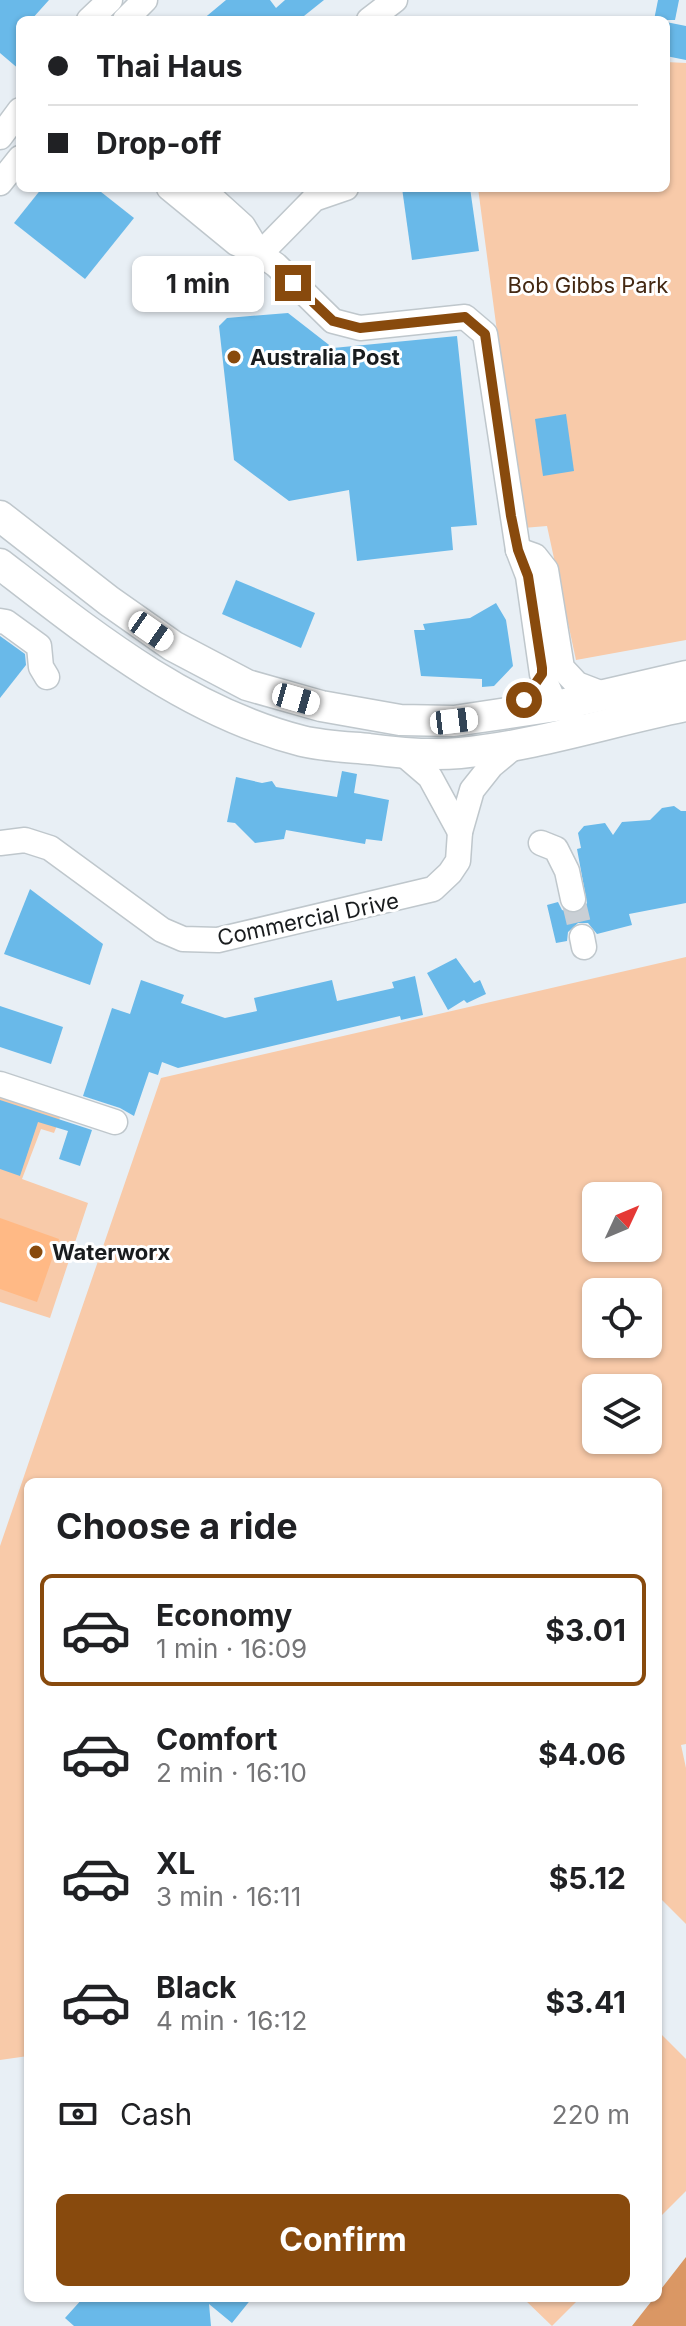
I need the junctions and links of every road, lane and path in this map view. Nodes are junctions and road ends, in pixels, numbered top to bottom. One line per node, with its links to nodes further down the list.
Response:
1 (110, 0): 4 (street)
2 (146, 0): 5 (street)
3 (395, 0): 6 (street)
4 (93, 16)
5 (129, 16)
6 (374, 16)
7 (16, 115): 8 (street)
8 (0, 137)
9 (16, 163): 10 (street)
10 (0, 183)
11 (189, 192): 13 (street)
12 (334, 192): 13 (street)
13 (260, 254): 15 (street)
14 (0, 516): 24 (main road)
15 (518, 550): 18 (street); 21 (street)
16 (0, 564): 26 (main road)
17 (0, 621): 20 (street)
18 (542, 674): 23 (street); 24 (street)
19 (686, 676): 21 (main road)
20 (47, 677)
21 (603, 694): 23 (main road)
22 (686, 705): 23 (street); 25 (main road)
23 (556, 706): 24 (main road)
24 (516, 713)
25 (515, 746): 26 (main road); 27 (street, Commercial Drive)
26 (402, 753): 27 (street)
27 (460, 832): 28 (street, Commercial Drive)
28 (0, 843)
29 (541, 843): 30 (street)
30 (573, 899)
31 (0, 1084): 32 (street)
32 (115, 1122)

